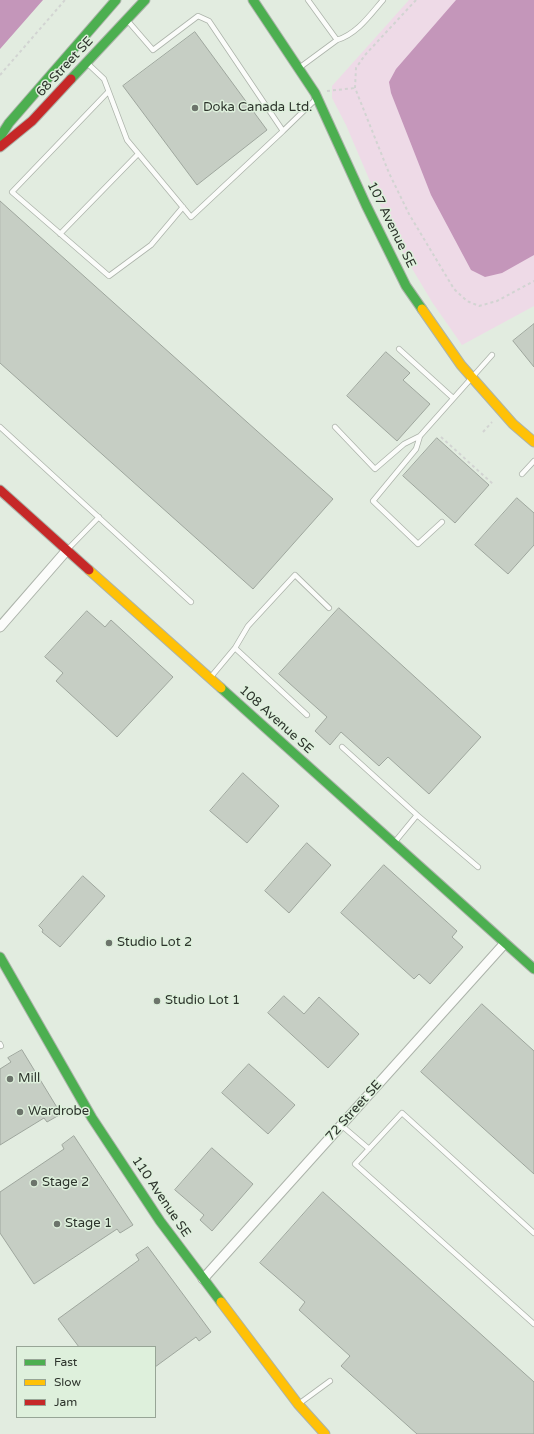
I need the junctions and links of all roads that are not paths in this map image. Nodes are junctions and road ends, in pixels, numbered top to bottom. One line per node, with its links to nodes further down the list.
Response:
1 (116, 0): 13 (street, 68 Street SE)
2 (145, 0): 6 (street, 68 Street SE)
3 (253, 0): 9 (street, 107 Avenue SE)
4 (308, 0): 7 (lane)
5 (383, 0): 7 (lane)
6 (127, 20): 8 (street, 68 Street SE); 12 (lane)
7 (337, 40): 9 (lane)
8 (87, 62): 10 (lane); 14 (street, 68 Street SE)
9 (298, 68): 11 (street, 107 Avenue SE)
10 (108, 92): 15 (lane); 17 (lane)
11 (316, 95): 12 (lane); 20 (street, 107 Avenue SE)
12 (283, 131): 16 (lane)
13 (0, 137)
14 (0, 147)
15 (138, 154): 16 (lane); 17 (lane)
16 (183, 207): 17 (lane)
17 (60, 234)
18 (399, 349): 21 (lane)
19 (492, 355): 20 (lane)
20 (472, 377): 21 (lane); 25 (street, 107 Avenue SE)
21 (453, 398): 24 (lane)
22 (0, 427): 29 (lane)
23 (335, 427): 24 (lane)
24 (420, 436): 30 (lane)
25 (534, 442)
26 (534, 461): 27 (lane)
27 (522, 474)
28 (0, 490): 31 (street, 108 Avenue SE)
29 (99, 517): 31 (lane); 32 (lane)
30 (442, 522)
31 (67, 550): 34 (street); 36 (street, 108 Avenue SE)
32 (191, 602)
33 (329, 608): 35 (lane)
34 (0, 627)
35 (235, 648): 36 (lane); 37 (lane)
36 (210, 678): 40 (street, 108 Avenue SE)
37 (307, 715)
38 (342, 747): 39 (lane)
39 (417, 815): 40 (lane); 41 (lane)
40 (394, 843): 42 (street, 108 Avenue SE)
41 (478, 867)
42 (505, 943): 44 (street, 108 Avenue SE); 45 (street, 72 Street SE)
43 (0, 957): 48 (street, 110 Avenue SE)
44 (534, 969)
45 (341, 1125): 46 (lane); 48 (street, 72 Street SE)
46 (369, 1149): 47 (lane); 49 (lane)
47 (534, 1233)
48 (203, 1279): 51 (street, 110 Avenue SE)
49 (534, 1324)
50 (330, 1381): 51 (lane)
51 (298, 1404): 52 (street, 110 Avenue SE)
52 (325, 1434)

